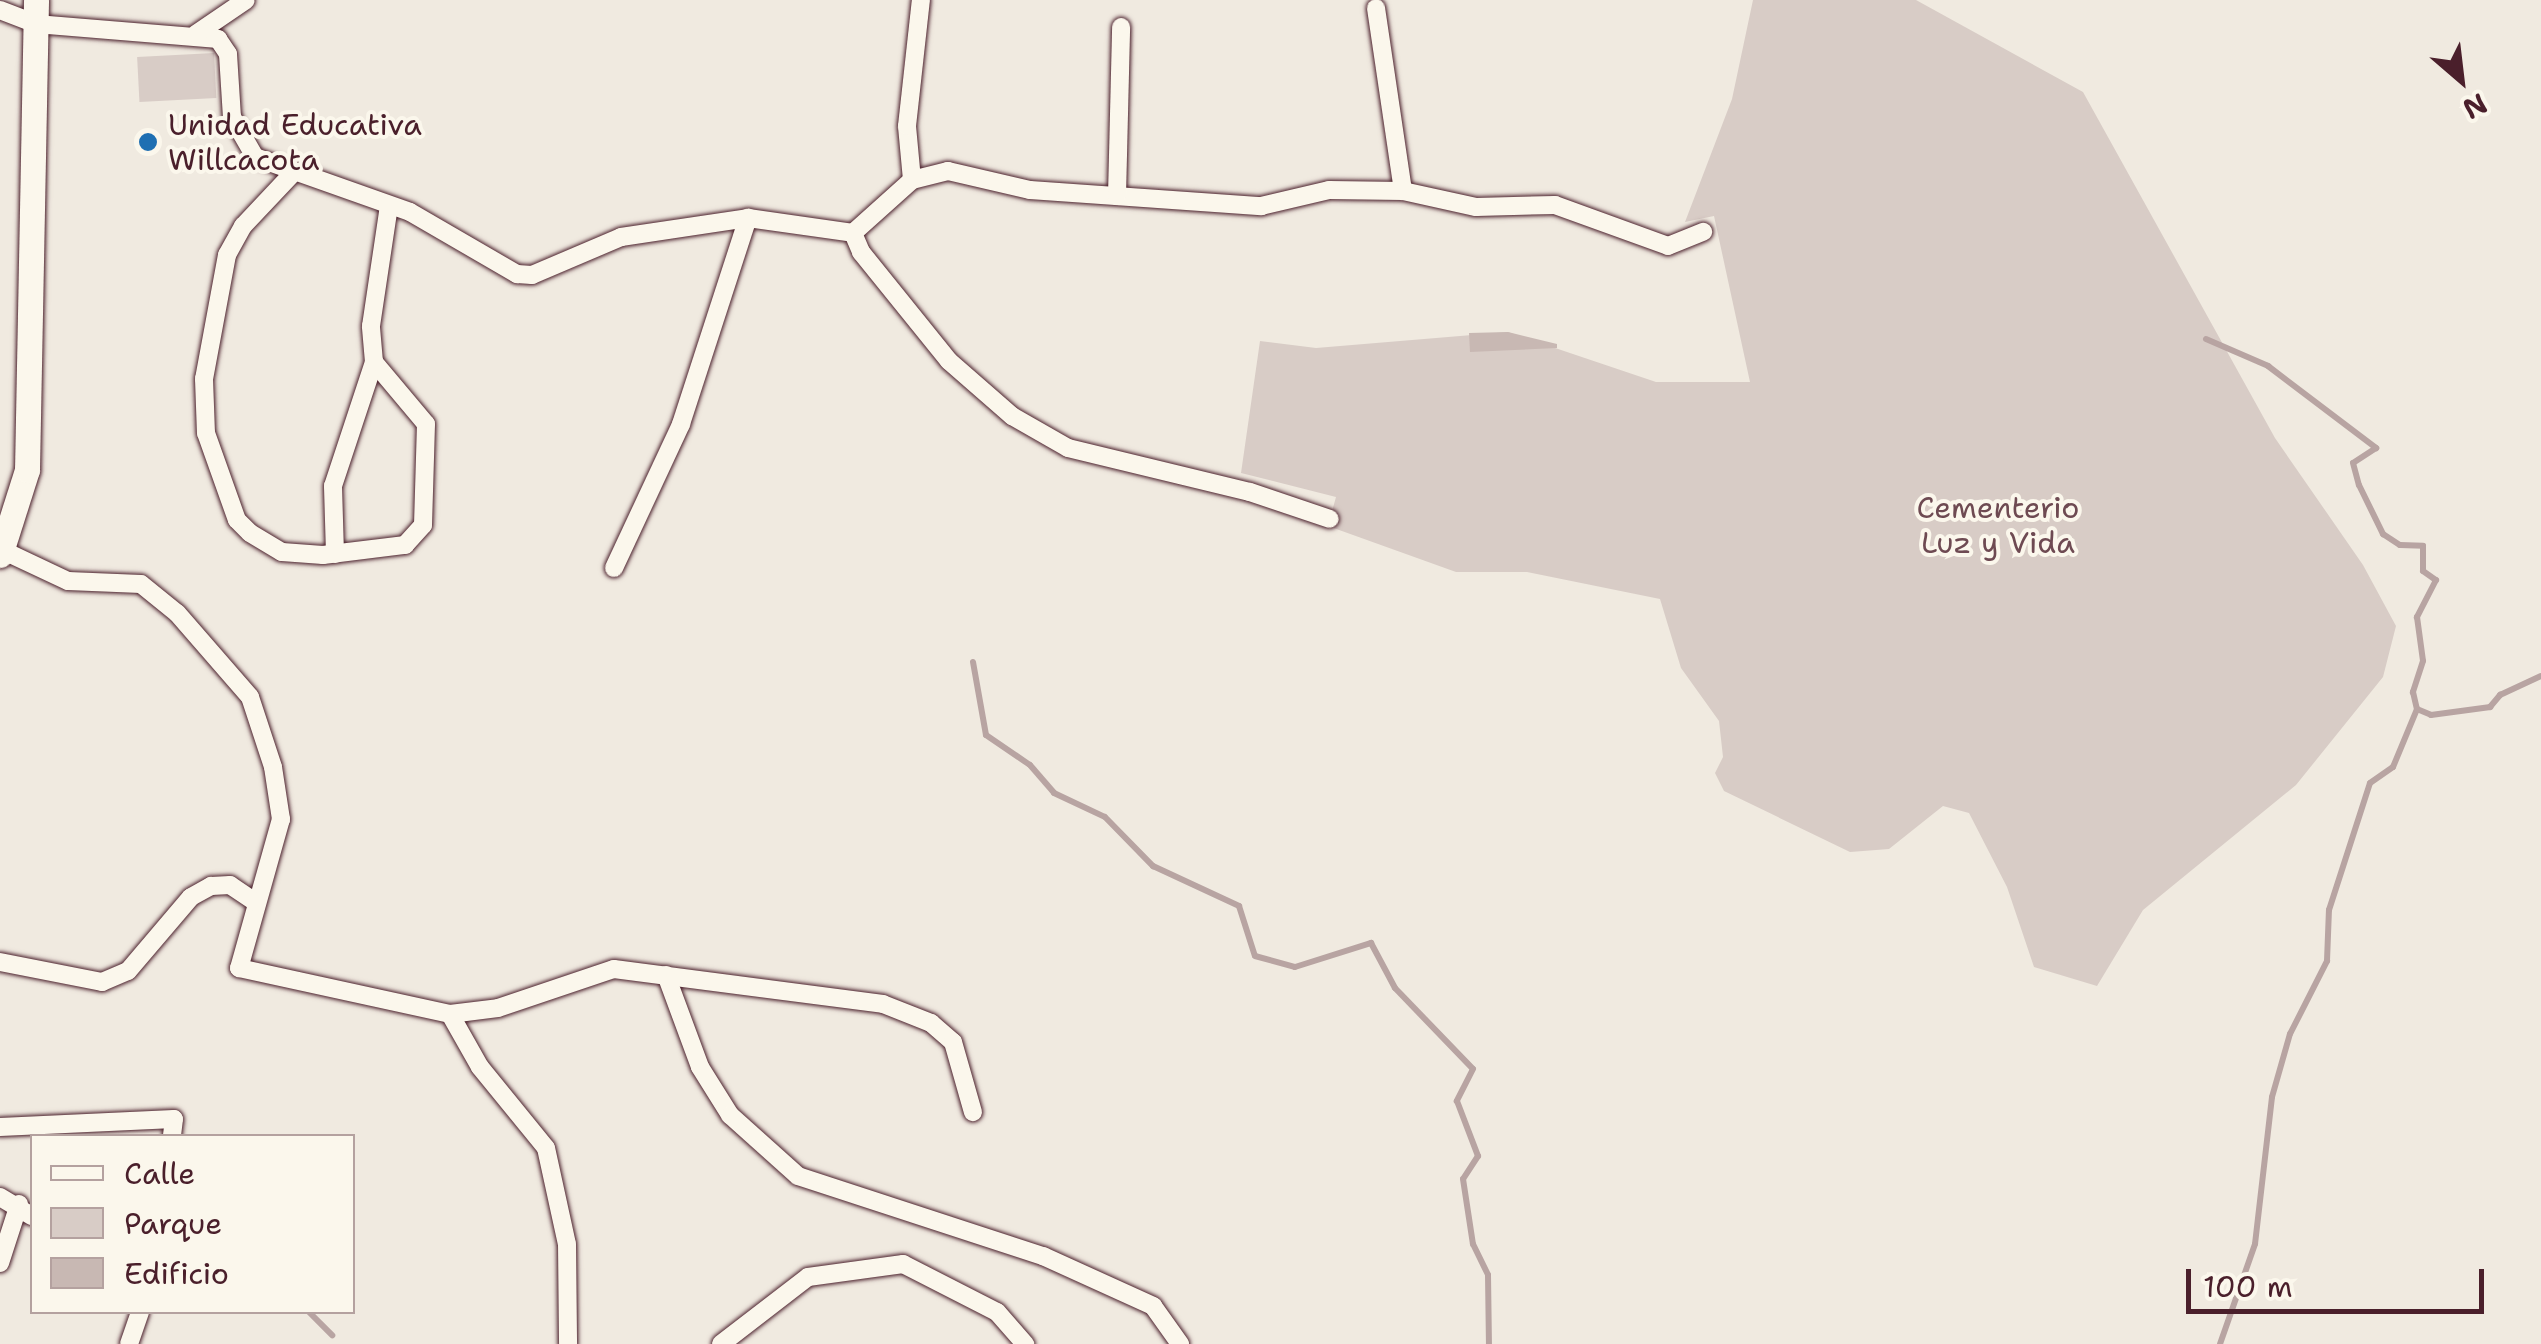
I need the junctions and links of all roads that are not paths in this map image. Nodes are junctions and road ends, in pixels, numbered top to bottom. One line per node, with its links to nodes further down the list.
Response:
1 (246, 0): 7 (street)
2 (920, 0): 9 (street)
3 (1376, 8): 10 (street)
4 (0, 10): 5 (street)
5 (36, 12): 7 (street); 17 (main road)
6 (1121, 27): 11 (street)
7 (196, 34): 8 (street)
8 (292, 173): 12 (street); 20 (street)
9 (912, 180): 11 (street); 14 (street)
10 (1404, 191): 11 (street); 15 (street)
11 (1117, 196)
12 (389, 206): 13 (street); 16 (street)
13 (748, 218): 14 (street); 21 (street)
14 (853, 232): 18 (street)
15 (1703, 232)
16 (374, 362): 20 (street); 20 (street)
17 (8, 514): 19 (main road)
18 (1330, 519)
19 (1, 553): 22 (street)
20 (335, 554)
21 (614, 568)
22 (257, 903): 23 (street); 25 (street)
23 (0, 962)
24 (666, 974): 25 (street); 26 (street); 37 (street)
25 (450, 1014): 34 (street)
26 (973, 1112)
27 (0, 1126): 28 (street)
28 (172, 1134)
29 (0, 1197): 30 (street)
30 (26, 1210): 31 (street)
31 (0, 1263)
32 (139, 1314): 33 (street)
33 (129, 1344)
34 (568, 1344)
35 (721, 1344): 36 (street)
36 (1025, 1344)
37 (1180, 1344)

